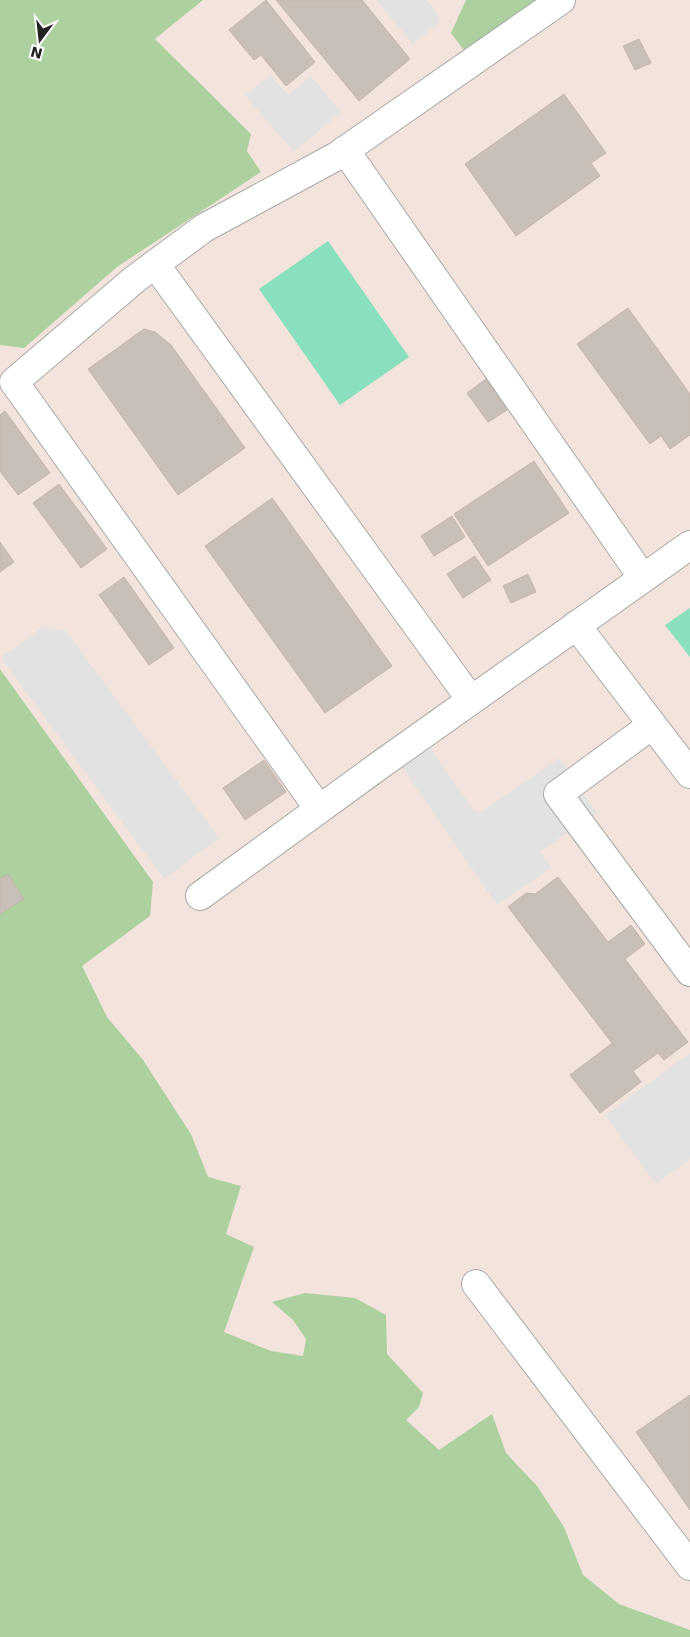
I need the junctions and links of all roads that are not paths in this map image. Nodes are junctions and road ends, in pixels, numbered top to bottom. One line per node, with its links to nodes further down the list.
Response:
1 (561, 0): 2 (lane)
2 (345, 150): 3 (lane); 5 (lane)
3 (156, 264): 7 (lane); 10 (lane)
4 (690, 545): 5 (lane)
5 (643, 578): 6 (lane)
6 (576, 625): 7 (lane); 8 (lane)
7 (471, 700): 10 (lane)
8 (652, 725): 9 (lane); 12 (lane)
9 (690, 774)
10 (319, 809): 11 (lane)
11 (200, 896)
12 (690, 972)
13 (476, 1284): 14 (lane)
14 (690, 1566)

